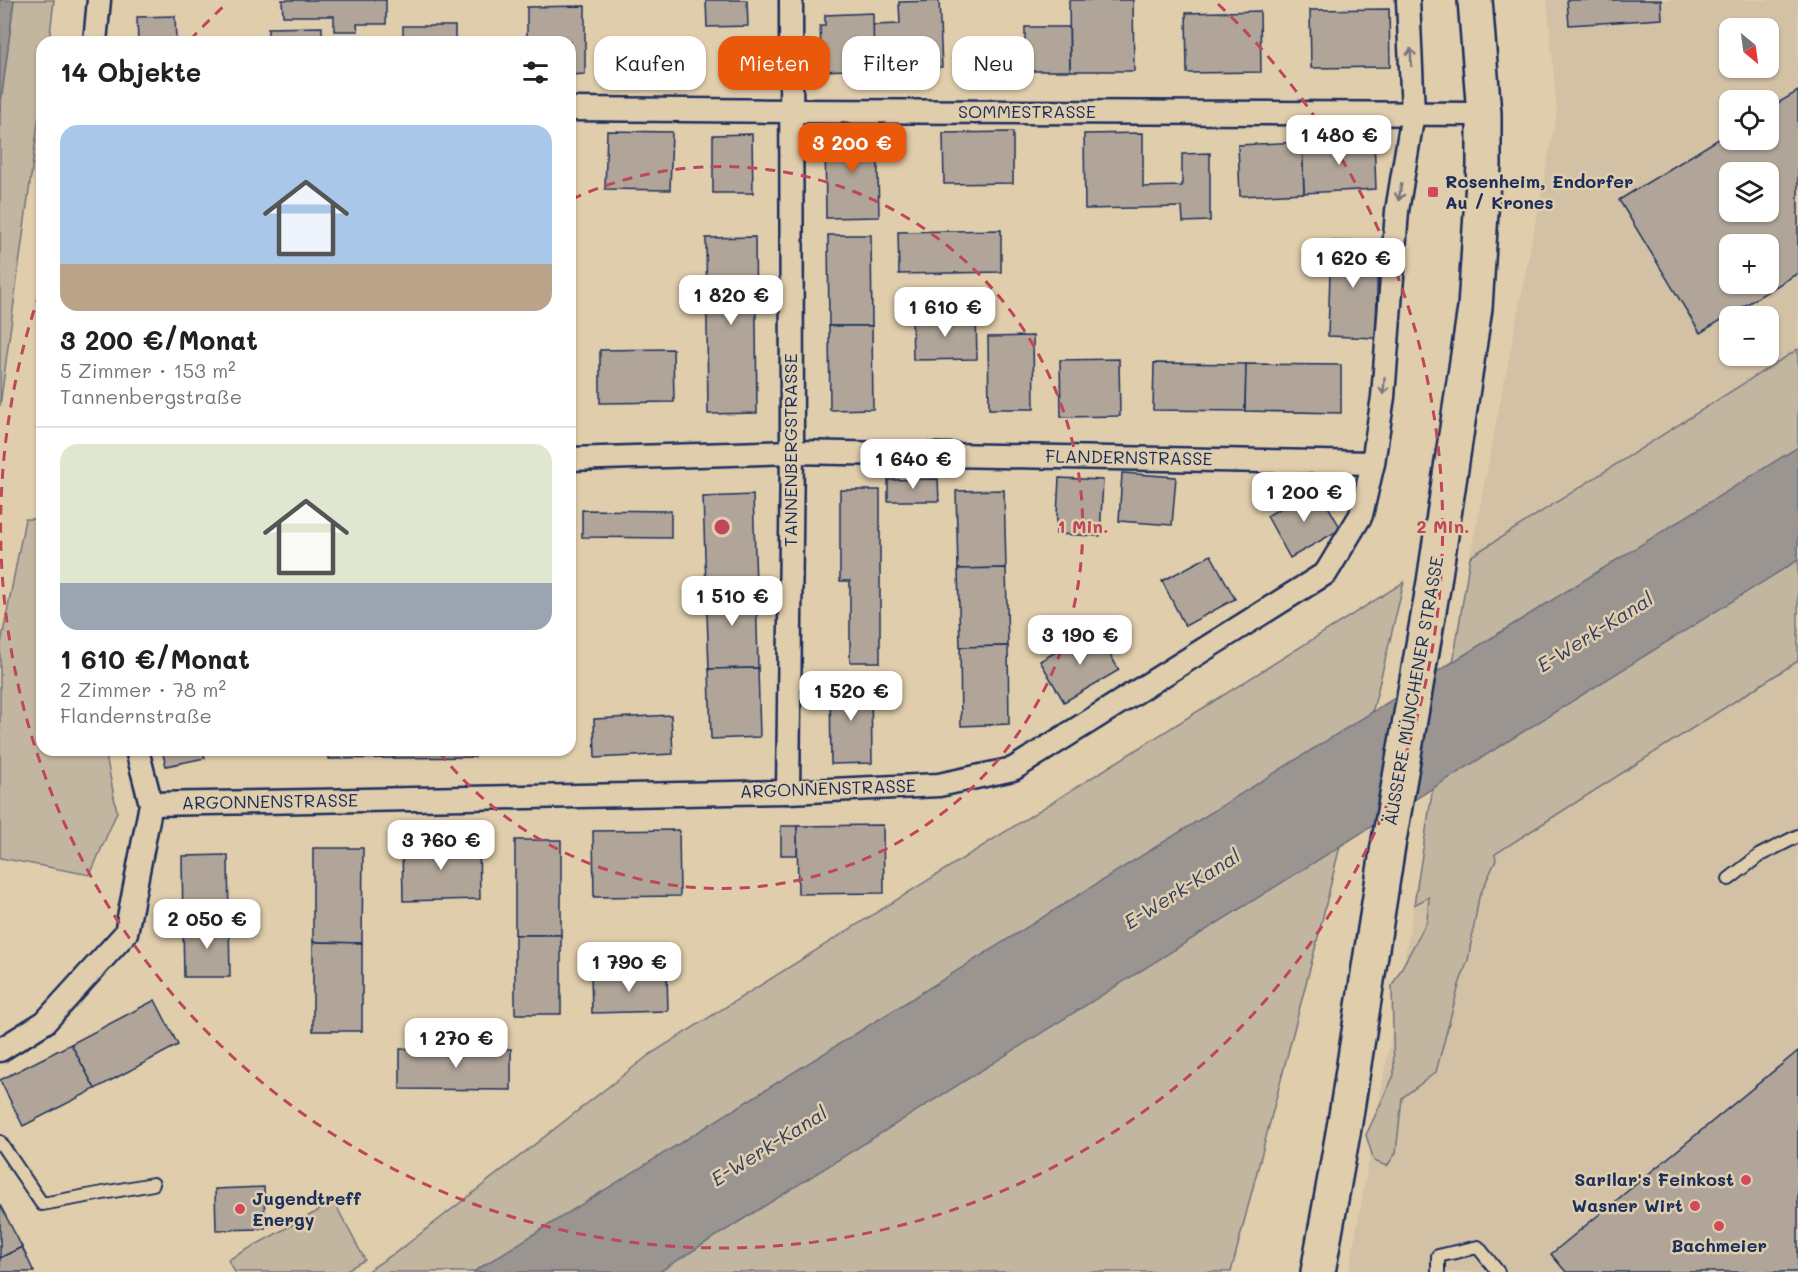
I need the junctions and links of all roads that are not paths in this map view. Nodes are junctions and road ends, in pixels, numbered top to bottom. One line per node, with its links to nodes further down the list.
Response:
1 (99, 0): 5 (street)
2 (791, 0): 7 (street, TANNENBERGSTRASSE)
3 (1408, 0): 8 (street, one-way to 3)
4 (1475, 0): 9 (main road, ÄUSSERE MÜNCHENER STRASSE)
5 (96, 36)
6 (576, 109): 7 (street, SOMMESTRASSE)
7 (791, 111): 8 (street, SOMMESTRASSE); 10 (street, TANNENBERGSTRASSE)
8 (1413, 113): 9 (street, SOMMESTRASSE); 12 (street, one-way to 12)
9 (1484, 114): 21 (main road, ÄUSSERE MÜNCHENER STRASSE)
10 (792, 452): 11 (street, FLANDERNSTRASSE); 12 (street, FLANDERNSTRASSE); 14 (street, TANNENBERGSTRASSE)
11 (576, 459)
12 (1373, 463): 14 (street, ARGONNENSTRASSE)
13 (139, 756): 15 (street)
14 (788, 792): 15 (street, ARGONNENSTRASSE)
15 (151, 804): 18 (street)
16 (1798, 836): 17 (lane)
17 (1729, 879)
18 (0, 1050)
19 (0, 1142): 20 (lane)
20 (153, 1184)
21 (1318, 1272)
22 (1438, 1272): 23 (lane)
23 (1498, 1272)

